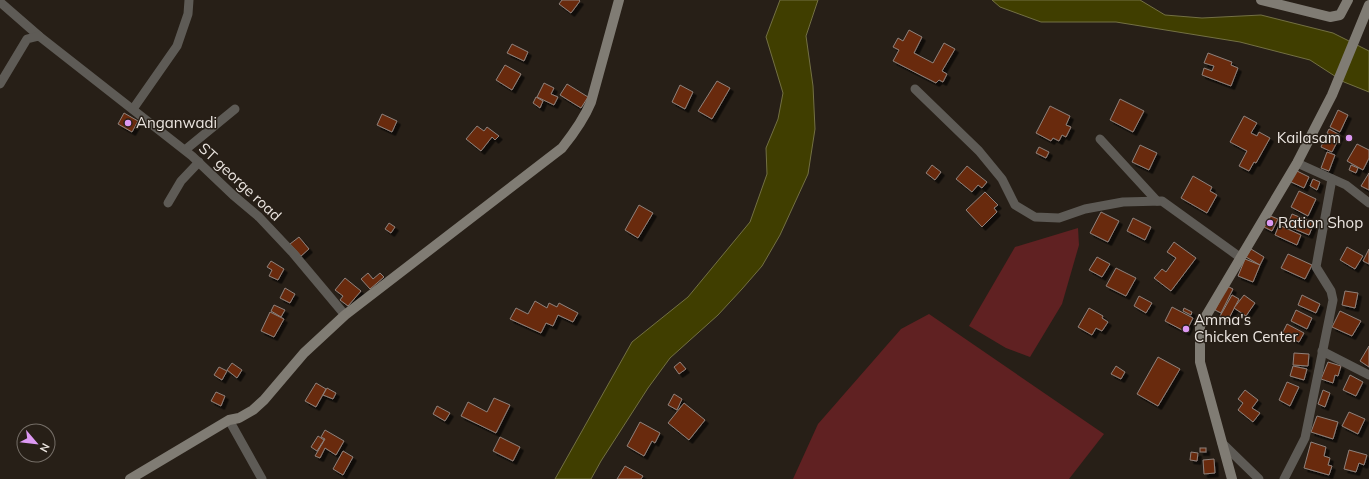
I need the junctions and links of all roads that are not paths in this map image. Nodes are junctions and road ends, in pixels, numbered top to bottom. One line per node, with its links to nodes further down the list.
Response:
1 (189, 0): 10 (street)
2 (619, 0): 21 (main road)
3 (1261, 0): 4 (main road)
4 (1348, 0)
5 (0, 2): 7 (street, ST george road)
6 (1369, 5): 15 (main road)
7 (39, 36): 8 (street); 10 (street, ST george road)
8 (0, 84)
9 (915, 89): 17 (street)
10 (133, 109): 13 (street, ST george road)
11 (235, 109): 13 (street)
12 (1100, 139): 17 (street)
13 (185, 150): 14 (street, ST george road)
14 (199, 162): 18 (street); 21 (street, ST george road)
15 (1297, 163): 16 (street); 20 (main road)
16 (1332, 179): 19 (street); 22 (street)
17 (1157, 201): 20 (street)
18 (168, 203)
19 (1369, 203)
20 (1241, 258): 25 (main road)
21 (345, 316): 24 (main road)
22 (1322, 352): 23 (street); 30 (street)
23 (1369, 375)
24 (229, 420): 26 (main road); 27 (street)
25 (1222, 443): 28 (main road); 29 (street)
26 (130, 479)
27 (262, 479)
28 (1232, 479)
29 (1260, 479)
30 (1284, 479)

